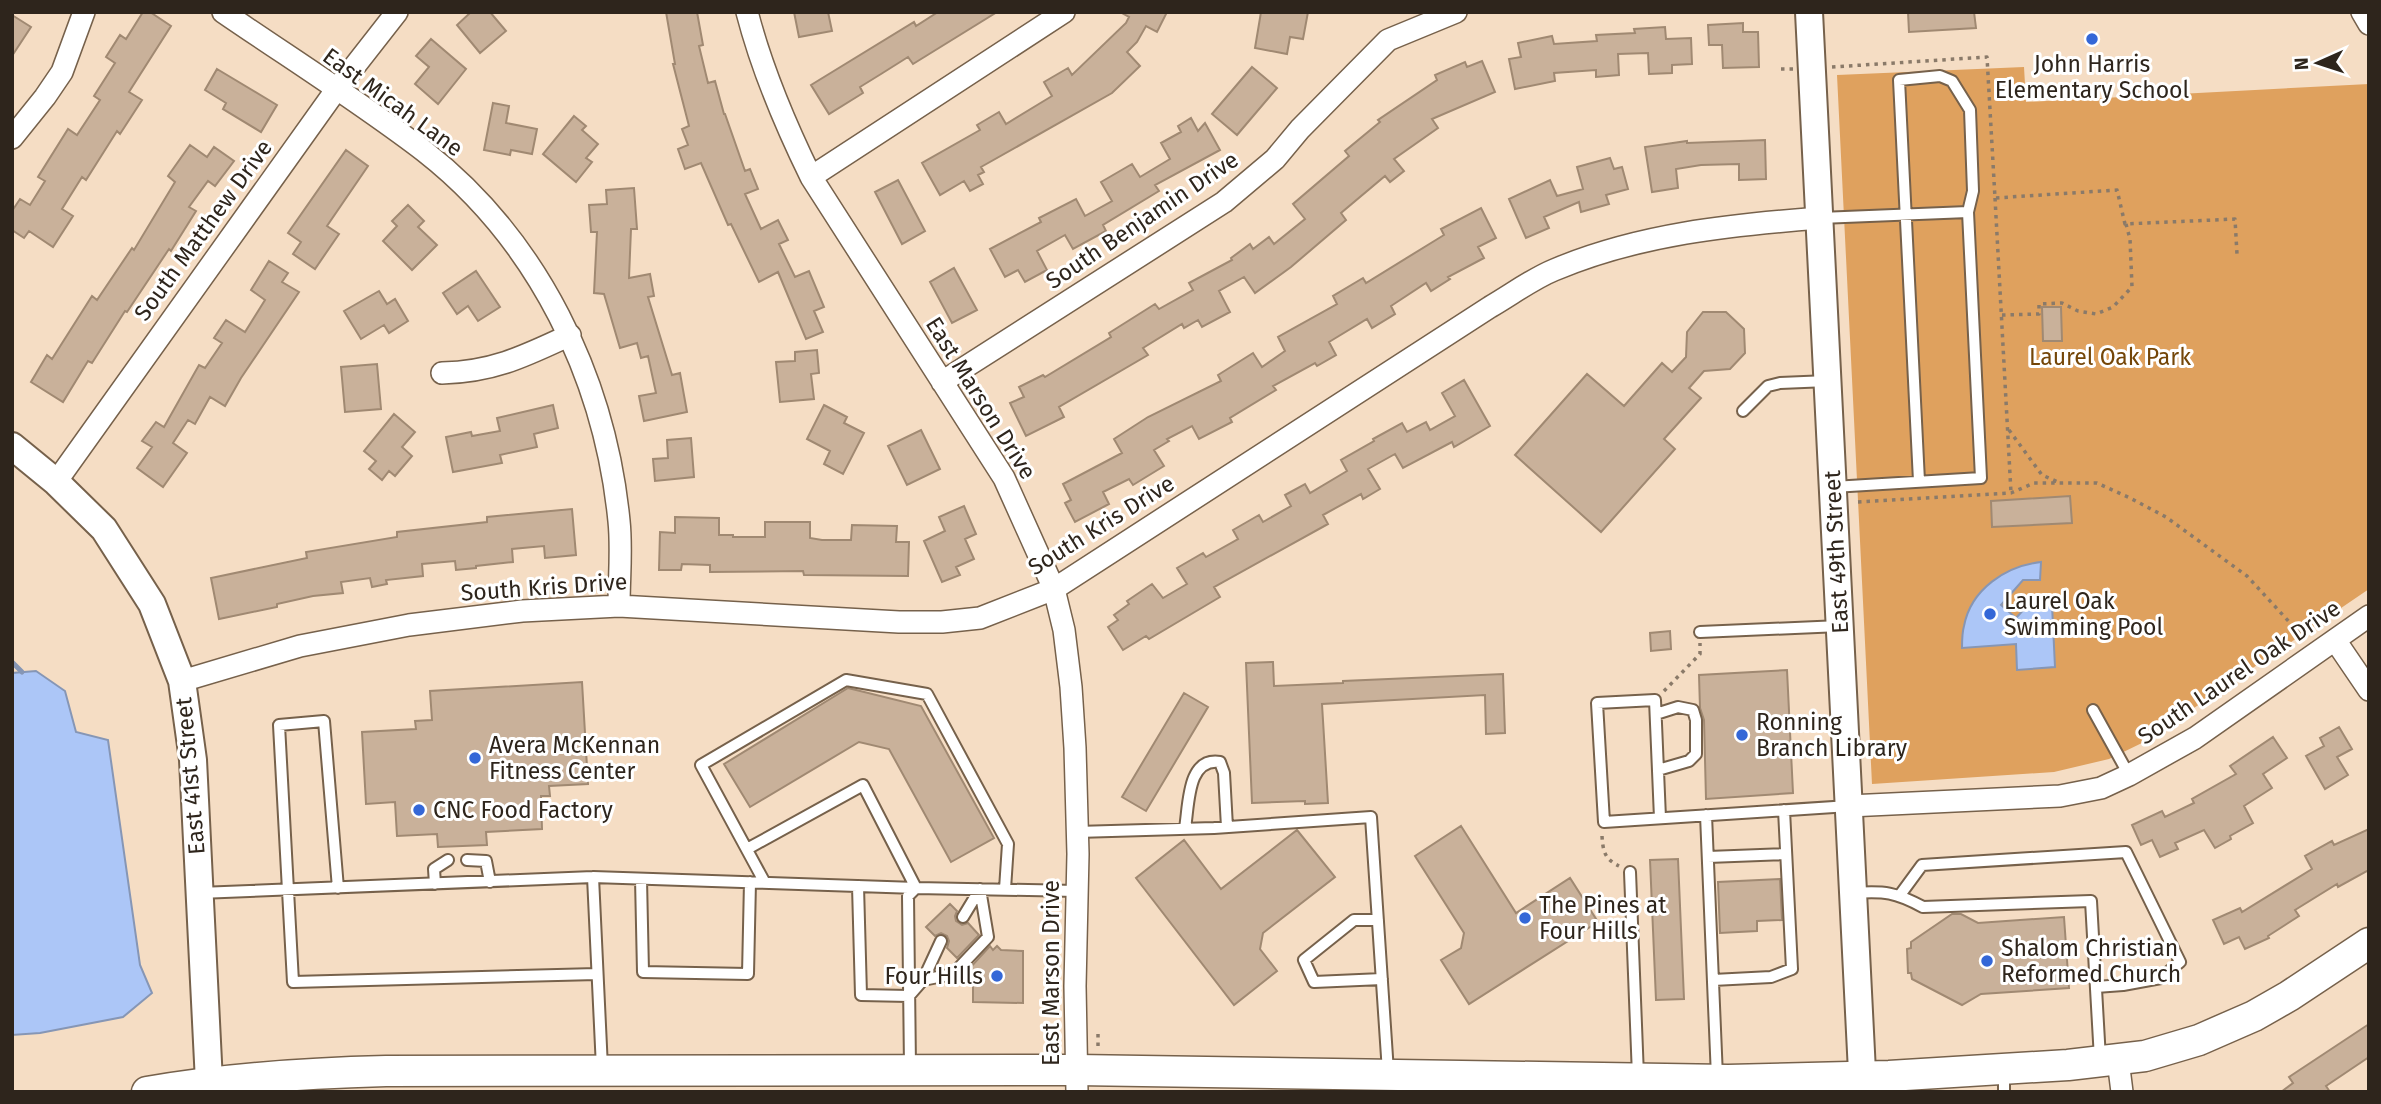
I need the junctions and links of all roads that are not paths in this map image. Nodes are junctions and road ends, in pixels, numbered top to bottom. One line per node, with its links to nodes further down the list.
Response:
1 (84, 12): 11 (street)
2 (223, 12): 10 (street, East Micah Lane)
3 (397, 12): 10 (street, South Matthew Drive)
4 (747, 12): 12 (street, East Marson Drive)
5 (1064, 12): 12 (street)
6 (1457, 12): 19 (street, South Benjamin Drive)
7 (1809, 12): 15 (street, East 49th Street)
8 (2361, 12): 9 (street)
9 (2369, 24)
10 (335, 90): 16 (street, East Micah Lane); 23 (street, South Matthew Drive)
11 (12, 138)
12 (811, 177): 19 (street, East Marson Drive)
13 (1968, 212): 14 (lane); 14 (lane); 22 (lane)
14 (1905, 214): 15 (lane); 22 (lane)
15 (1820, 218): 18 (street, East 49th Street); 25 (street, South Kris Drive)
16 (570, 335): 17 (street); 26 (street, East Micah Lane)
17 (442, 373)
18 (1828, 381): 20 (lane); 24 (street, East 49th Street)
19 (942, 382): 25 (street, East Marson Drive)
20 (1744, 411)
21 (12, 446): 23 (street, East 41st Street)
22 (1919, 481): 24 (lane)
23 (56, 482): 31 (street, East 41st Street)
24 (1833, 487): 28 (street, East 49th Street)
25 (1054, 589): 26 (street, South Kris Drive); 43 (street, East Marson Drive)
26 (618, 606): 31 (street, South Kris Drive)
27 (2369, 617): 30 (street, South Laurel Oak Drive)
28 (1840, 626): 29 (lane); 37 (street, East 49th Street)
29 (1700, 632)
30 (2335, 640): 32 (street); 36 (street, South Laurel Oak Drive)
31 (182, 681): 64 (street, East 41st Street)
32 (2369, 690)
33 (2094, 710): 36 (lane)
34 (1656, 714): 35 (lane); 35 (lane); 40 (lane)
35 (1658, 770): 40 (lane)
36 (2129, 775): 37 (street, South Laurel Oak Drive)
37 (1849, 806): 38 (lane); 63 (street, East 49th Street)
38 (1784, 810): 39 (lane); 45 (lane)
39 (1706, 815): 40 (lane); 46 (lane)
40 (1660, 818)
41 (1227, 827): 42 (lane); 42 (lane); 67 (lane)
42 (1185, 828): 43 (lane)
43 (1077, 832): 62 (street, East Marson Drive)
44 (747, 849): 54 (lane); 58 (lane); 61 (lane)
45 (1786, 853): 46 (lane); 73 (lane)
46 (1708, 857): 73 (lane)
47 (448, 860): 55 (lane)
48 (467, 860): 52 (lane)
49 (1630, 872): 84 (lane)
50 (593, 877): 51 (lane); 52 (lane); 70 (lane)
51 (640, 879): 53 (lane); 53 (lane)
52 (490, 881): 55 (lane)
53 (750, 882): 54 (lane)
54 (765, 883): 56 (lane)
55 (435, 884): 57 (lane)
56 (858, 886): 58 (lane); 75 (lane)
57 (338, 888): 60 (lane); 60 (lane)
58 (916, 888): 59 (lane); 75 (lane)
59 (980, 889): 61 (lane); 66 (lane); 72 (lane)
60 (287, 890): 64 (lane); 70 (lane)
61 (1005, 890): 62 (lane)
62 (1077, 891): 82 (street, East Marson Drive)
63 (1853, 893): 65 (lane); 85 (street, East 49th Street)
64 (200, 894): 83 (street, East 41st Street)
65 (1900, 895): 74 (lane); 74 (lane)
66 (962, 917)
67 (1378, 920): 71 (lane); 71 (lane)
68 (941, 941): 72 (lane)
69 (2369, 943): 76 (main road)
70 (597, 974): 77 (lane)
71 (1382, 979): 79 (lane)
72 (923, 980): 75 (lane)
73 (1713, 980): 80 (lane)
74 (2096, 987): 76 (lane)
75 (909, 996): 78 (lane)
76 (2109, 1061): 81 (main road); 87 (street)
77 (602, 1070): 78 (main road); 83 (main road)
78 (910, 1070): 82 (main road)
79 (1388, 1075): 82 (main road); 84 (main road)
80 (1717, 1080): 84 (main road); 85 (main road)
81 (2004, 1080): 85 (main road)
82 (1077, 1081)
83 (209, 1082): 86 (main road)
84 (1653, 1083)
85 (1863, 1084)
86 (147, 1092)
87 (2122, 1092)

